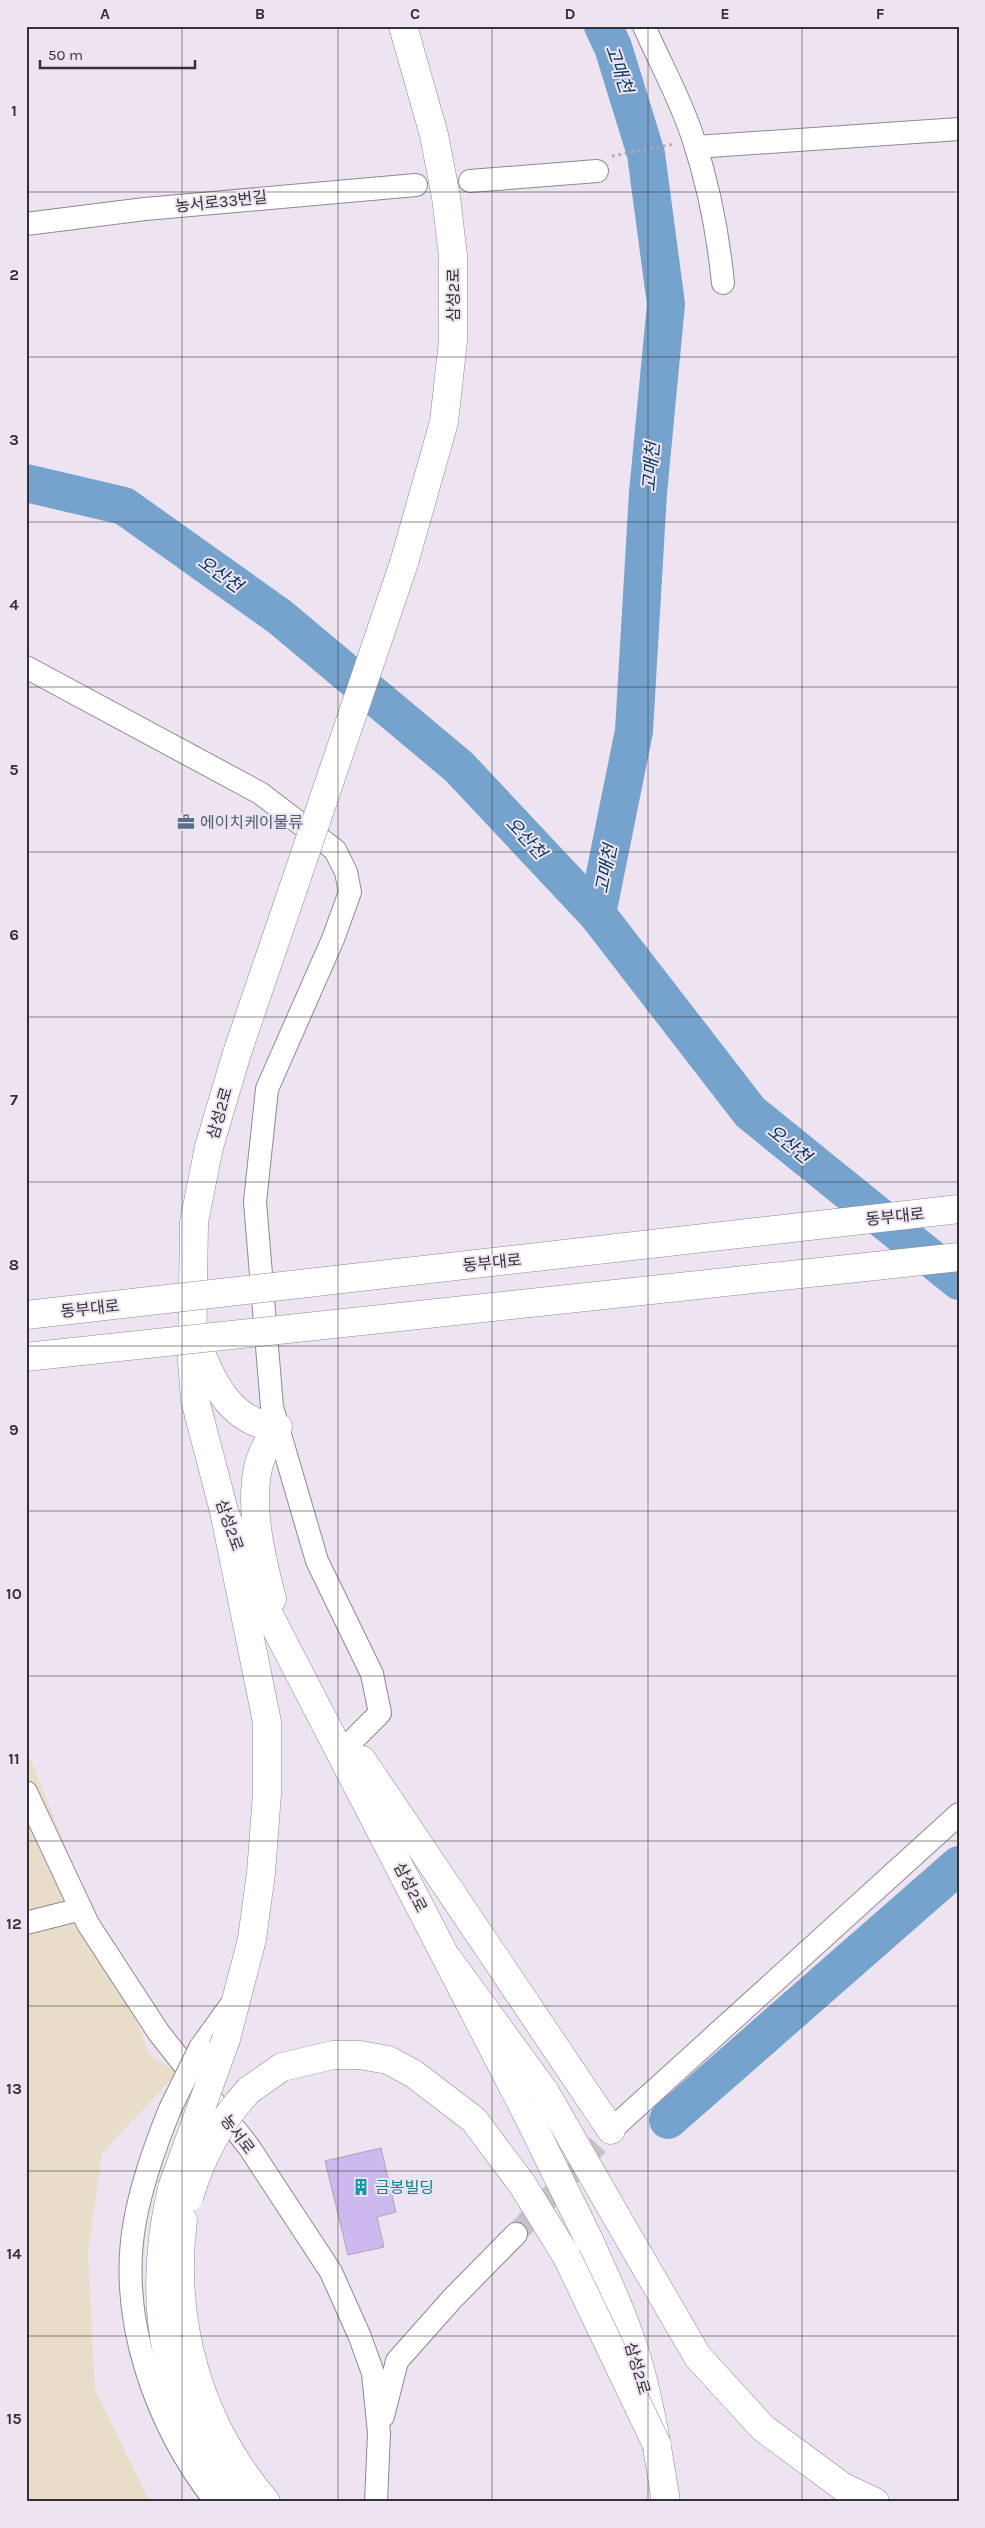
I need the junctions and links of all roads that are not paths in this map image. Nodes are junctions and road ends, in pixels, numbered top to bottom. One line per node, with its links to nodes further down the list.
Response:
1 (389, 26): 6 (main road)
2 (403, 26): 6 (main road, 삼성2로)
3 (413, 26): 6 (main road)
4 (644, 26): 7 (street)
5 (959, 129): 7 (street)
6 (434, 136): 17 (main road, 삼성2로, bridge)
7 (696, 148): 12 (street)
8 (597, 171): 9 (street)
9 (470, 181)
10 (416, 185): 11 (street, 농서로33번길)
11 (26, 224)
12 (722, 283)
13 (26, 667): 19 (street)
14 (959, 1209): 16 (main road, 동부대로, bridge)
15 (959, 1257): 18 (main road, bridge)
16 (26, 1315)
17 (193, 1330): 19 (main road); 20 (main road, 삼성2로)
18 (26, 1357)
19 (278, 1427): 21 (main road); 22 (street)
20 (224, 1511): 21 (main road, 삼성2로); 28 (main road)
21 (284, 1645): 22 (main road); 27 (main road, 삼성2로)
22 (350, 1743): 29 (main road)
23 (26, 1792): 25 (street, 농서로)
24 (959, 1814): 29 (street)
25 (81, 1910): 26 (street); 32 (street, 농서로)
26 (26, 1923)
27 (448, 1958): 35 (main road, 삼성2로, bridge); 41 (main road, bridge)
28 (240, 1993): 30 (main road, bridge); 36 (street, bridge)
29 (611, 2130)
30 (180, 2194): 35 (main road, bridge); 37 (main road); 38 (main road)
31 (516, 2234): 33 (street)
32 (360, 2337): 33 (street); 34 (street, 농서로)
33 (397, 2361): 34 (street)
34 (379, 2433): 39 (street, 농서로)
35 (657, 2445): 40 (main road, 삼성2로)
36 (216, 2502)
37 (237, 2502)
38 (266, 2502)
39 (376, 2502)
40 (666, 2502)
41 (875, 2502)

